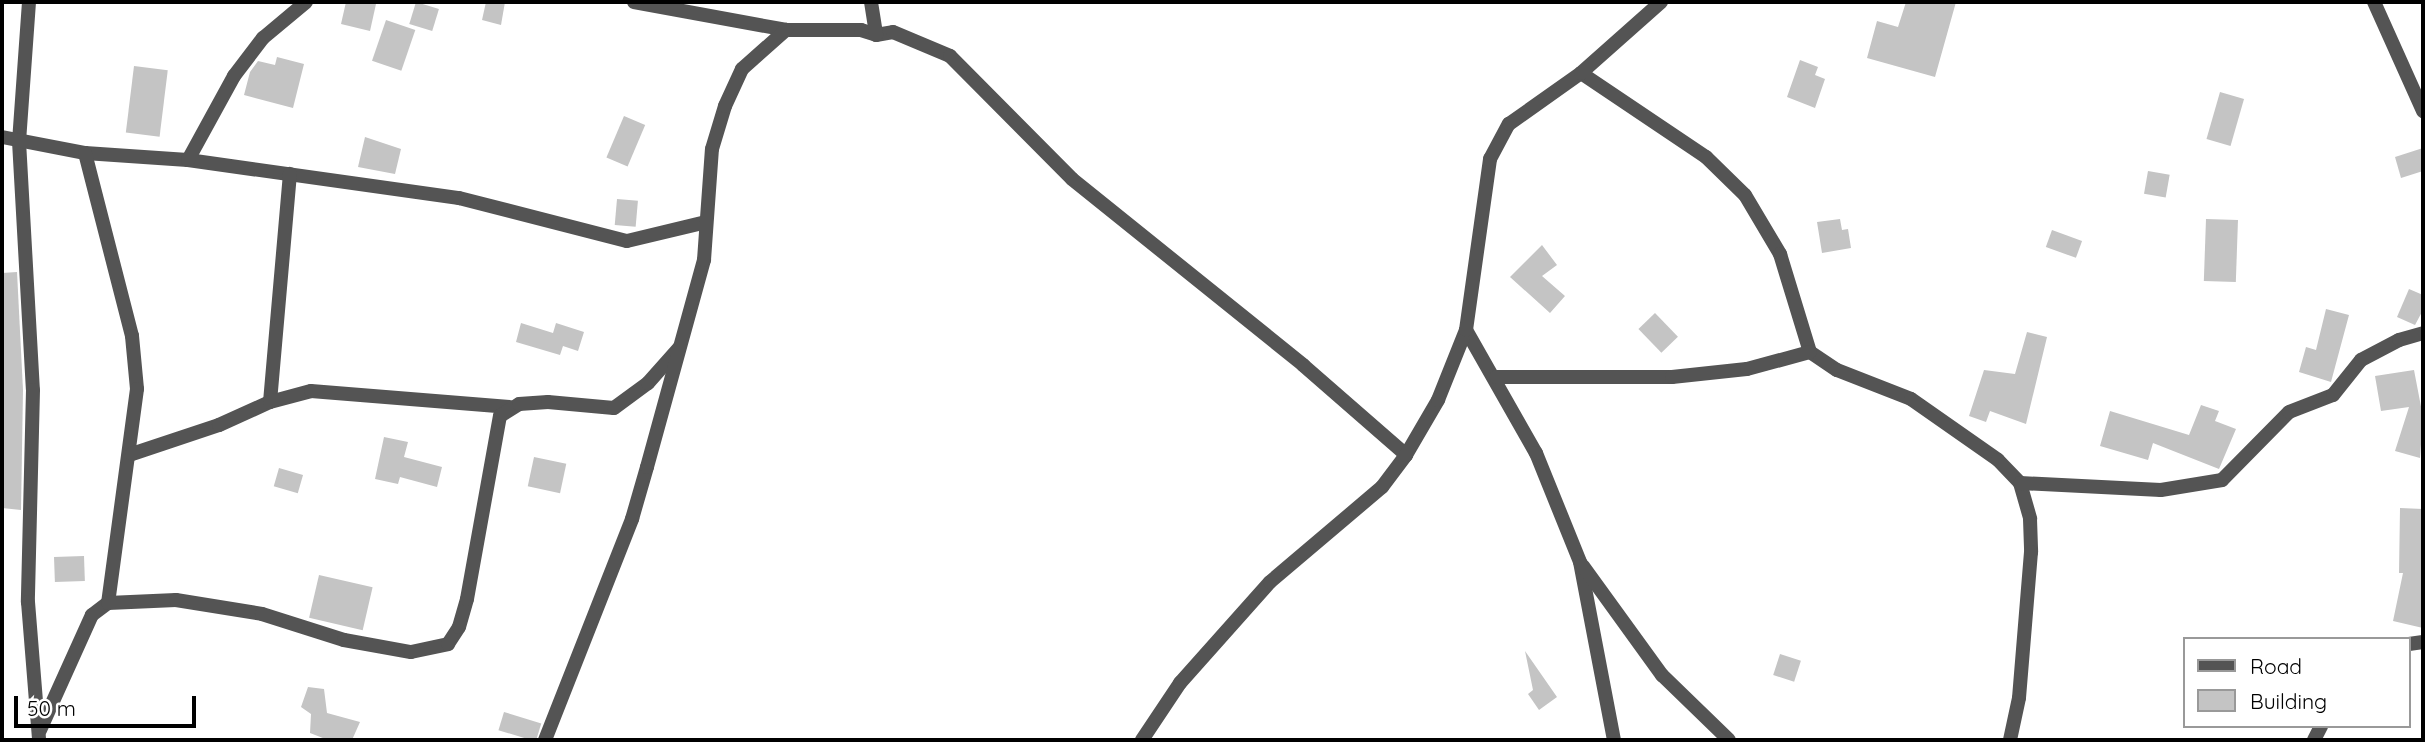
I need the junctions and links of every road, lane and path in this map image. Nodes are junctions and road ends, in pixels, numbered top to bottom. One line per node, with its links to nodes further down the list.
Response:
1 (29, 2): 12 (street)
2 (306, 2): 14 (street)
3 (634, 2): 7 (street)
4 (871, 2): 8 (street)
5 (1661, 2): 9 (street)
6 (2374, 2): 10 (street)
7 (786, 30): 8 (street); 16 (street)
8 (876, 36): 25 (street)
9 (1581, 73): 17 (street); 20 (street)
10 (2423, 111)
11 (2, 137): 12 (street)
12 (19, 141): 13 (street); 29 (street)
13 (85, 153): 14 (street); 24 (street)
14 (188, 159): 15 (street)
15 (290, 174): 16 (street); 22 (street)
16 (706, 222): 19 (street)
17 (1466, 330): 21 (street); 25 (street)
18 (2423, 333): 26 (street)
19 (679, 348): 23 (street); 30 (street)
20 (1810, 352): 21 (street); 26 (street)
21 (1496, 377): 27 (street)
22 (271, 402): 23 (street); 24 (street)
23 (509, 407): 28 (street)
24 (132, 454): 28 (street)
25 (1406, 455): 31 (street)
26 (2020, 484): 34 (street)
27 (1580, 562): 32 (street); 33 (street)
28 (108, 603): 29 (street)
29 (40, 735)
30 (545, 740)
31 (1142, 740)
32 (1614, 740)
33 (1729, 740)
34 (2010, 740)

